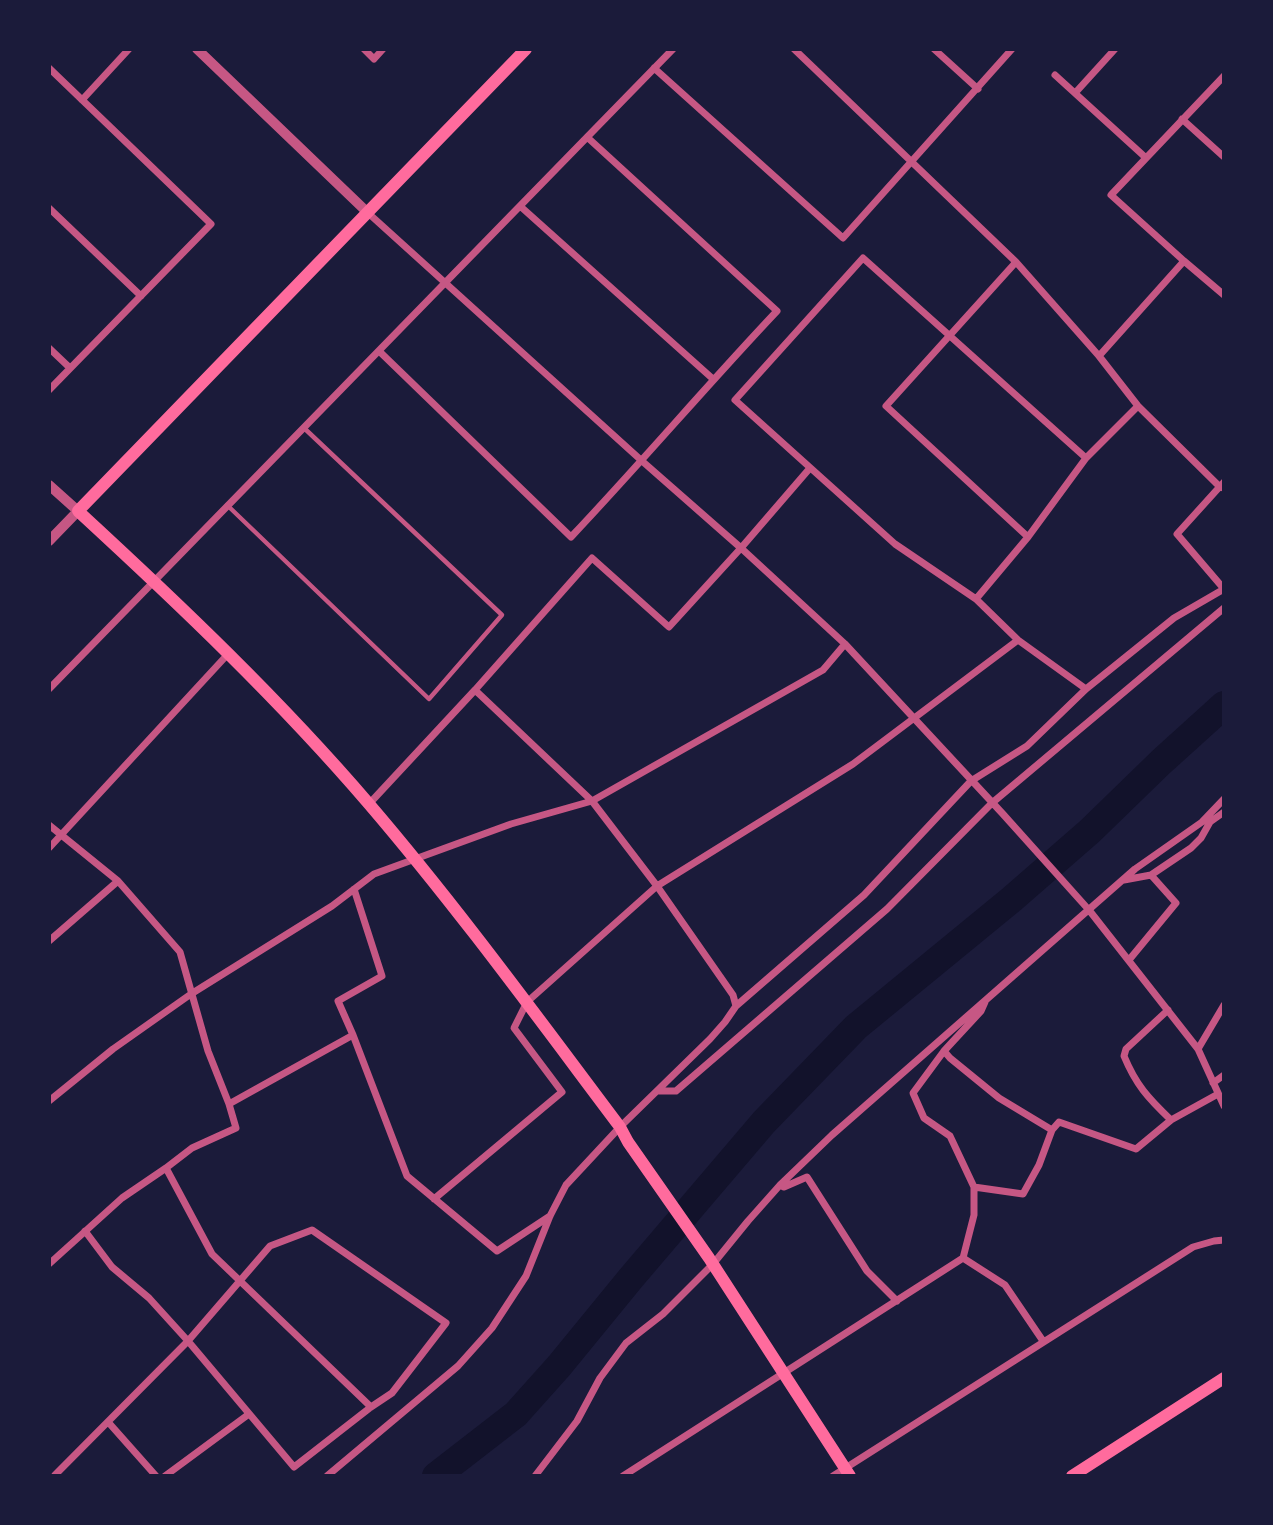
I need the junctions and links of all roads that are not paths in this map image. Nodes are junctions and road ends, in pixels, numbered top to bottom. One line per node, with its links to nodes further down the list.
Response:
1 (129, 49): 17 (street)
2 (197, 49): 25 (street)
3 (364, 49): 4 (street)
4 (383, 49)
5 (526, 49): 25 (main road)
6 (673, 49): 12 (street)
7 (794, 49): 22 (street)
8 (934, 49): 15 (street)
9 (1012, 49): 15 (street)
10 (1115, 49): 16 (street)
11 (49, 68): 17 (street)
12 (654, 68): 19 (street); 22 (street)
13 (1055, 75): 16 (street)
14 (1224, 76): 18 (street)
15 (978, 89): 22 (street)
16 (1076, 92): 20 (street)
17 (82, 100): 30 (street)
18 (1182, 119): 20 (street); 21 (street)
19 (587, 137): 23 (street); 36 (street)
20 (1145, 157): 26 (street)
21 (1224, 157)
22 (912, 162): 27 (street)
23 (520, 205): 28 (street); 36 (street)
24 (49, 208): 30 (street)
25 (368, 212): 28 (street); 46 (main road)
26 (1184, 261): 29 (street); 34 (street)
27 (1016, 262): 31 (street); 34 (street)
28 (445, 283): 33 (street); 41 (street)
29 (1224, 295)
30 (141, 296): 35 (street)
31 (950, 336): 40 (street); 42 (street); 47 (street)
32 (49, 348): 35 (street)
33 (379, 351): 39 (street); 41 (street)
34 (1099, 356): 38 (street)
35 (70, 368): 37 (street)
36 (713, 379): 41 (street)
37 (49, 390)
38 (1138, 406): 40 (street); 44 (street)
39 (303, 427): 45 (street); 45 (lane)
40 (1086, 458): 47 (street)
41 (642, 461): 49 (street)
42 (810, 468): 49 (street); 52 (street)
43 (49, 485): 46 (street)
44 (1223, 486): 51 (street)
45 (227, 505): 50 (street)
46 (78, 511): 48 (street); 50 (main road)
47 (1028, 537): 52 (street)
48 (49, 541)
49 (741, 548): 55 (street); 59 (street)
50 (153, 580): 56 (main road); 57 (street)
51 (1224, 589): 58 (street)
52 (976, 599): 54 (street)
53 (1224, 608): 64 (street)
54 (1018, 640): 58 (street); 60 (street)
55 (845, 644): 60 (street); 63 (street)
56 (228, 654): 65 (main road); 69 (street)
57 (49, 689)
58 (1086, 689): 61 (street)
59 (475, 690): 63 (street); 65 (street)
60 (913, 719): 61 (street); 75 (street)
61 (971, 781): 64 (street); 84 (street)
62 (1224, 799): 67 (street)
63 (592, 802): 71 (street); 75 (street)
64 (992, 803): 77 (street); 91 (street)
65 (369, 804): 71 (main road)
66 (1224, 812): 67 (street)
67 (1206, 822): 72 (street); 73 (street)
68 (49, 825): 69 (street)
69 (60, 835): 70 (street); 74 (street)
70 (49, 848)
71 (413, 858): 76 (street); 82 (main road)
72 (1152, 875): 73 (street); 79 (street)
73 (1122, 880): 77 (street)
74 (118, 881): 78 (street); 80 (street)
75 (657, 886): 82 (street); 84 (street)
76 (354, 888): 80 (street); 86 (street)
77 (1089, 910): 79 (street); 81 (street)
78 (49, 941)
79 (1129, 960): 85 (street)
80 (191, 994): 93 (street); 94 (street)
81 (986, 998): 88 (street); 100 (street)
82 (527, 1002): 97 (main road); 102 (street)
83 (1224, 1005): 87 (street)
84 (736, 1006): 91 (street)
85 (1168, 1010): 87 (street); 96 (street)
86 (354, 1035): 94 (street); 102 (street)
87 (1198, 1049): 90 (street)
88 (944, 1051): 98 (street); 101 (street)
89 (1224, 1076): 90 (street)
90 (1213, 1083): 92 (street)
91 (657, 1091): 97 (street)
92 (1219, 1094): 95 (street); 96 (street)
93 (49, 1101)
94 (229, 1104): 99 (street)
95 (1224, 1107)
96 (1171, 1120): 98 (street)
97 (620, 1127): 103 (street); 107 (main road)
98 (1052, 1130): 101 (street)
99 (166, 1168): 104 (street); 109 (street)
100 (780, 1185): 107 (street); 110 (street)
101 (974, 1187): 106 (street)
102 (434, 1199): 103 (street)
103 (550, 1216): 123 (street)
104 (85, 1231): 108 (street); 111 (street)
105 (1224, 1240): 112 (street)
106 (963, 1258): 110 (street); 112 (street)
107 (711, 1261): 113 (main road); 124 (street)
108 (49, 1264)
109 (240, 1280): 111 (street); 115 (street); 115 (street)
110 (897, 1301): 113 (street)
111 (188, 1341): 116 (street); 117 (street)
112 (1043, 1341): 119 (street)
113 (783, 1374): 119 (main road); 125 (street)
114 (1224, 1378): 127 (main road)
115 (371, 1407): 116 (street)
116 (249, 1414): 122 (street)
117 (109, 1423): 120 (street); 121 (street)
118 (49, 1467): 120 (street)
119 (847, 1472): 126 (street)
120 (55, 1476)
121 (156, 1476)
122 (165, 1476)
123 (327, 1476)
124 (535, 1476)
125 (623, 1476)
126 (833, 1476)
127 (1072, 1476)

